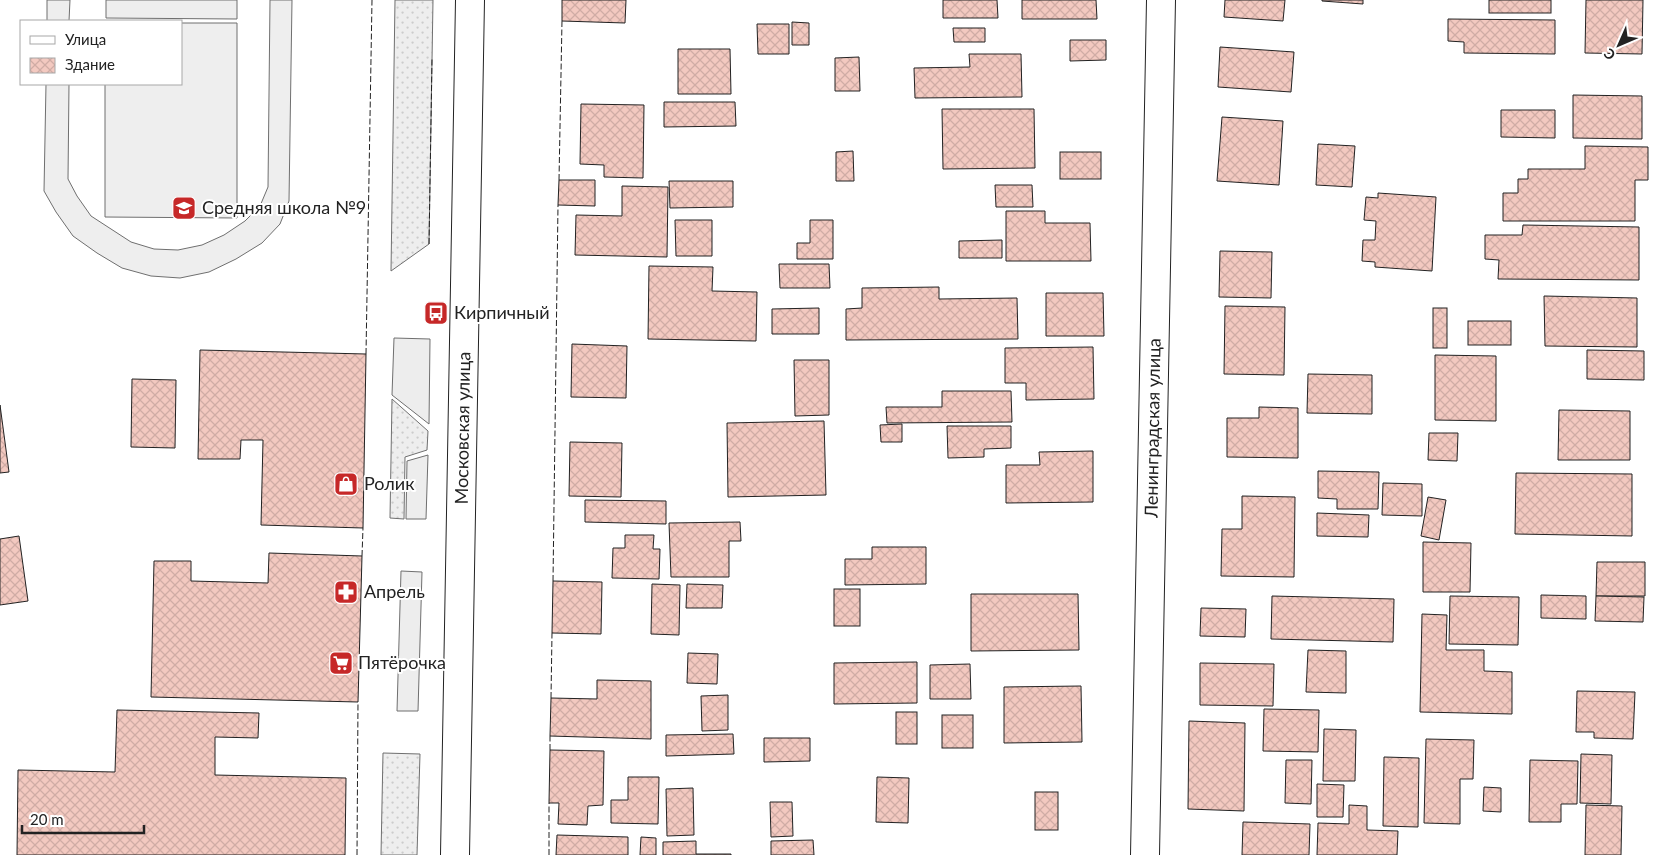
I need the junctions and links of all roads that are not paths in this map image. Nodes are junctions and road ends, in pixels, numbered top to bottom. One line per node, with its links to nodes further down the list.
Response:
1 (470, 0): 3 (main road, Московская улица)
2 (1161, 0): 4 (main road, Ленинградская улица)
3 (455, 855)
4 (1145, 855)

